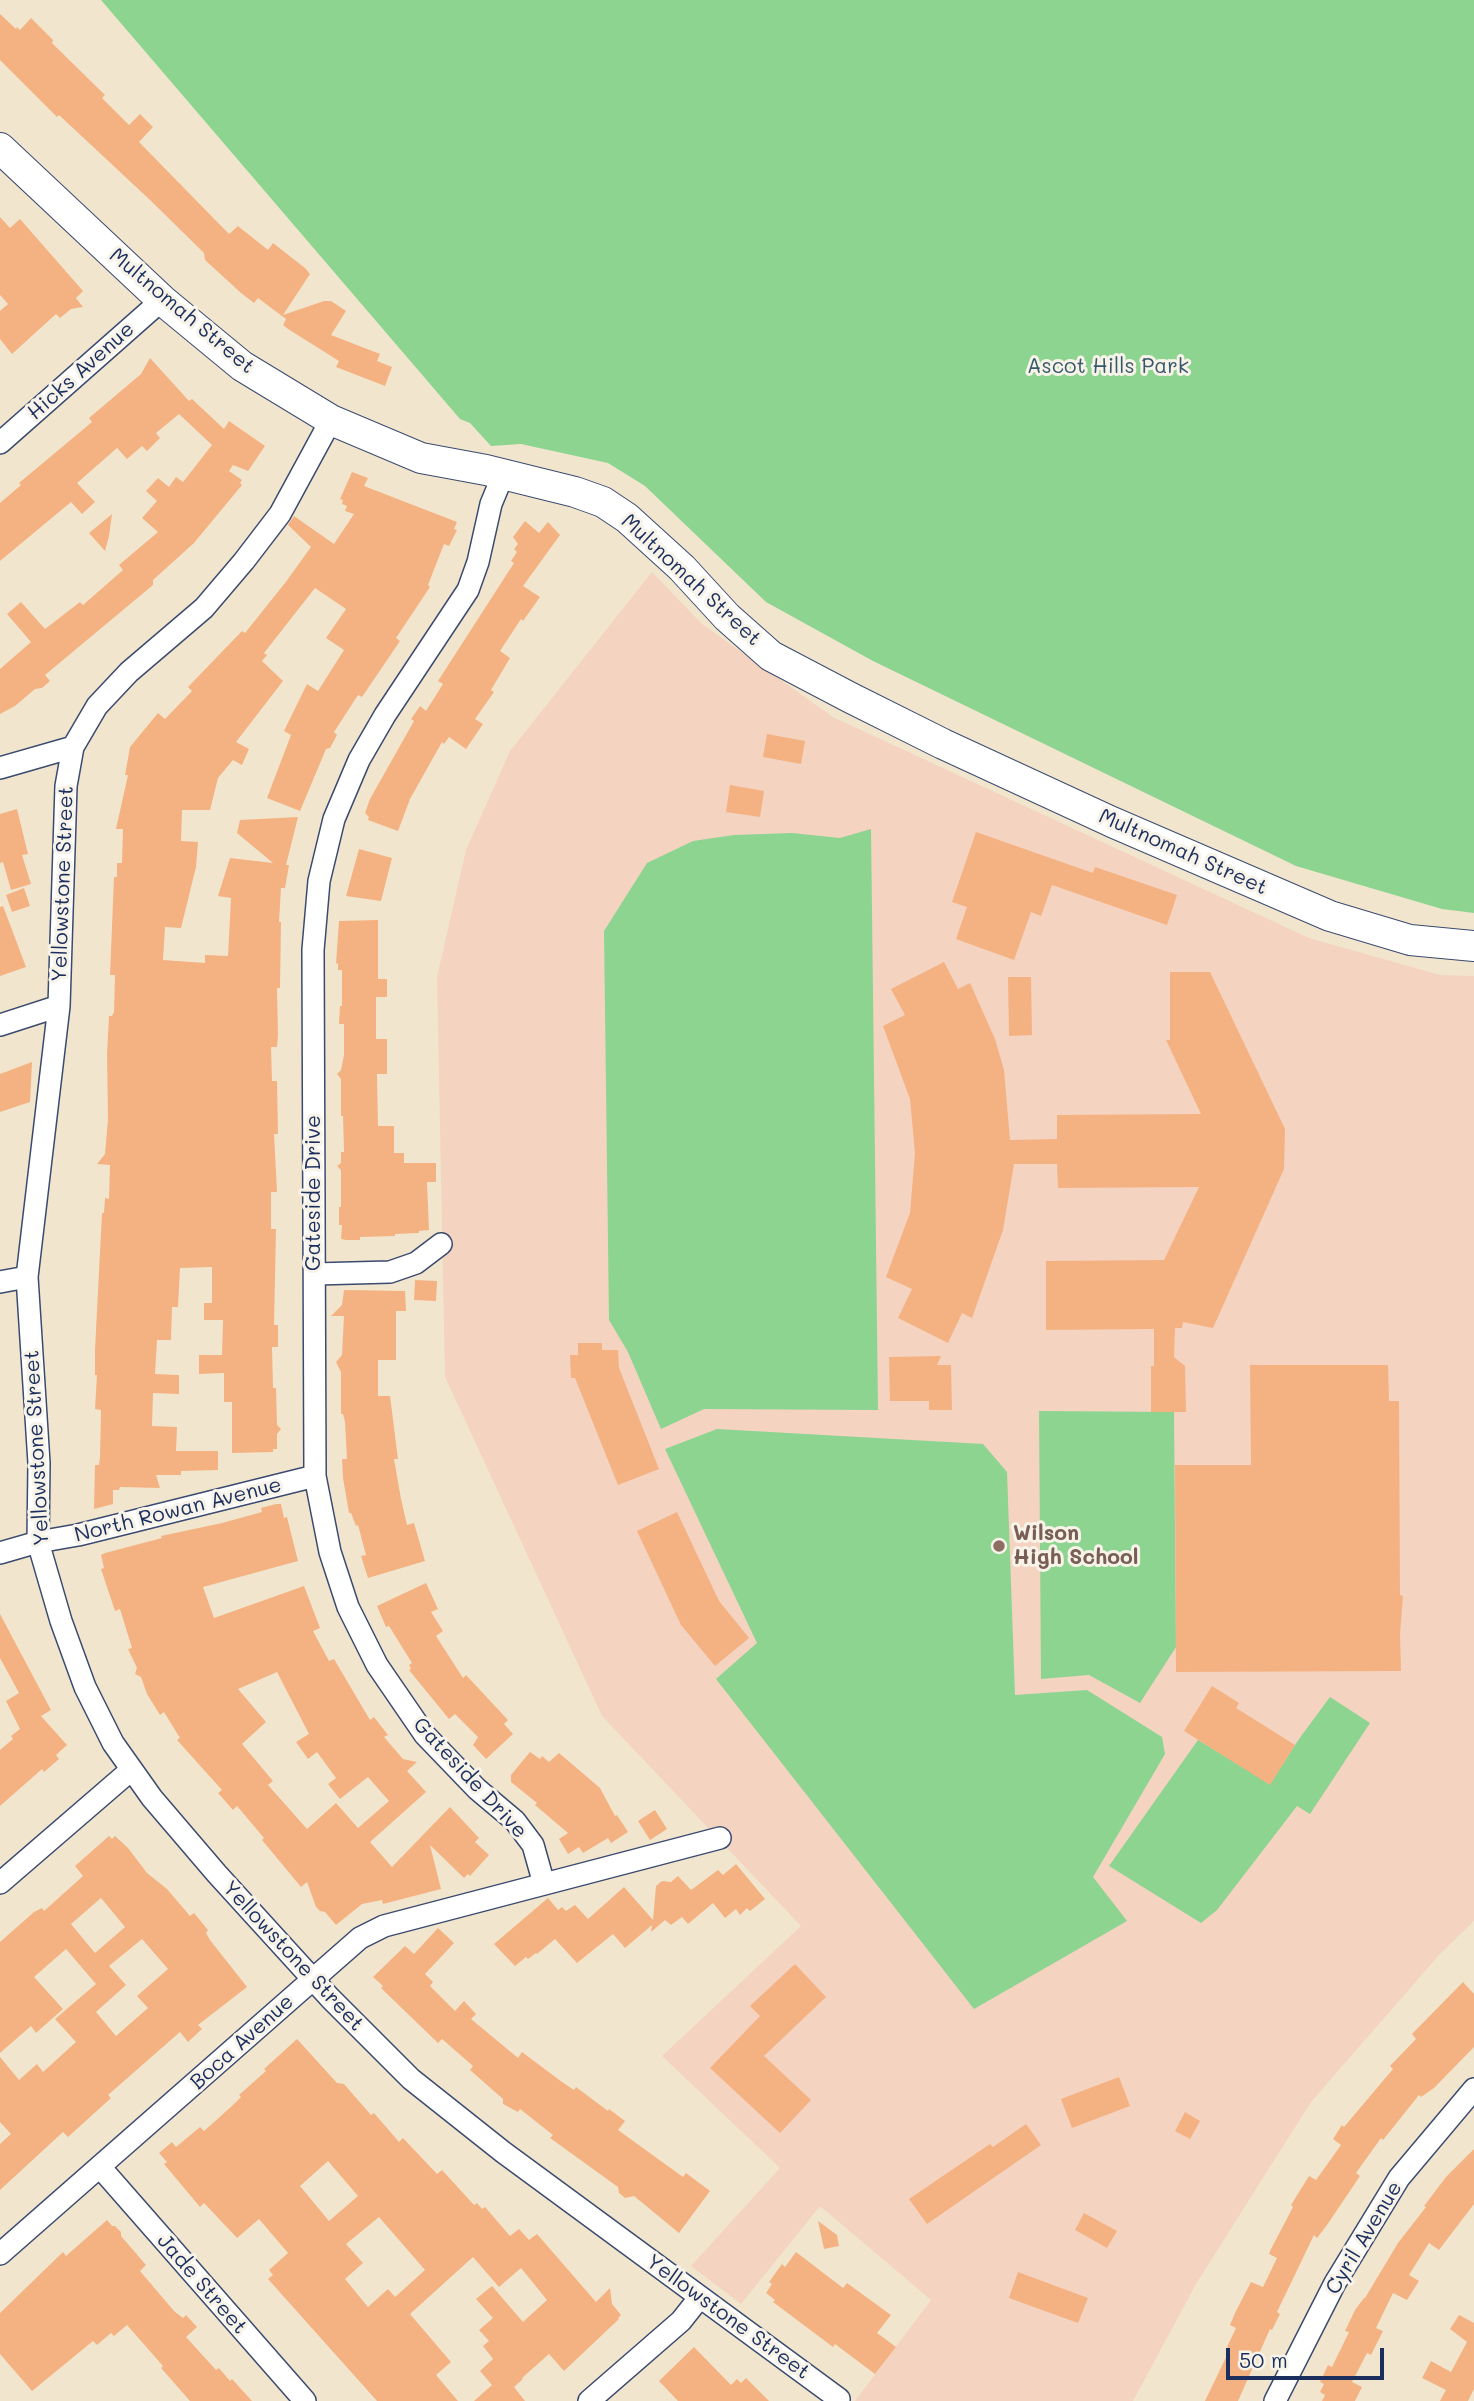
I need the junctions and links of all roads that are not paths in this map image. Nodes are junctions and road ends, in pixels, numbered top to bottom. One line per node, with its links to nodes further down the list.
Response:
1 (0, 148): 2 (street, Multnomah Street)
2 (162, 300): 3 (street, Multnomah Street); 4 (street, Hicks Avenue)
3 (331, 420): 5 (street, Multnomah Street); 6 (street, Yellowstone Street)
4 (0, 443)
5 (503, 475): 8 (street, Multnomah Street); 12 (street, Gateside Drive)
6 (73, 747): 7 (street); 9 (street, Yellowstone Street)
7 (0, 768)
8 (1474, 946)
9 (59, 1006): 10 (street); 13 (street, Yellowstone Street)
10 (0, 1025)
11 (441, 1244): 12 (street)
12 (315, 1274): 15 (street, Gateside Drive)
13 (27, 1277): 14 (street); 16 (street, Yellowstone Street)
14 (0, 1282)
15 (315, 1476): 16 (street, North Rowan Avenue); 21 (street, Gateside Drive)
16 (38, 1542): 17 (street, North Rowan Avenue); 18 (street, Yellowstone Street)
17 (0, 1553)
18 (131, 1770): 20 (street); 22 (street, Yellowstone Street)
19 (720, 1838): 21 (street, Boca Avenue)
20 (0, 1882)
21 (544, 1884): 22 (street, Boca Avenue)
22 (313, 1979): 24 (street, Boca Avenue); 26 (street, Yellowstone Street)
23 (1474, 2089): 30 (street, Cyril Avenue)
24 (100, 2167): 25 (street, Boca Avenue); 28 (street, Jade Street)
25 (0, 2254)
26 (700, 2297): 27 (street, Yellowstone Street); 29 (street)
27 (839, 2399)
28 (304, 2401)
29 (589, 2401)
30 (1275, 2401)

